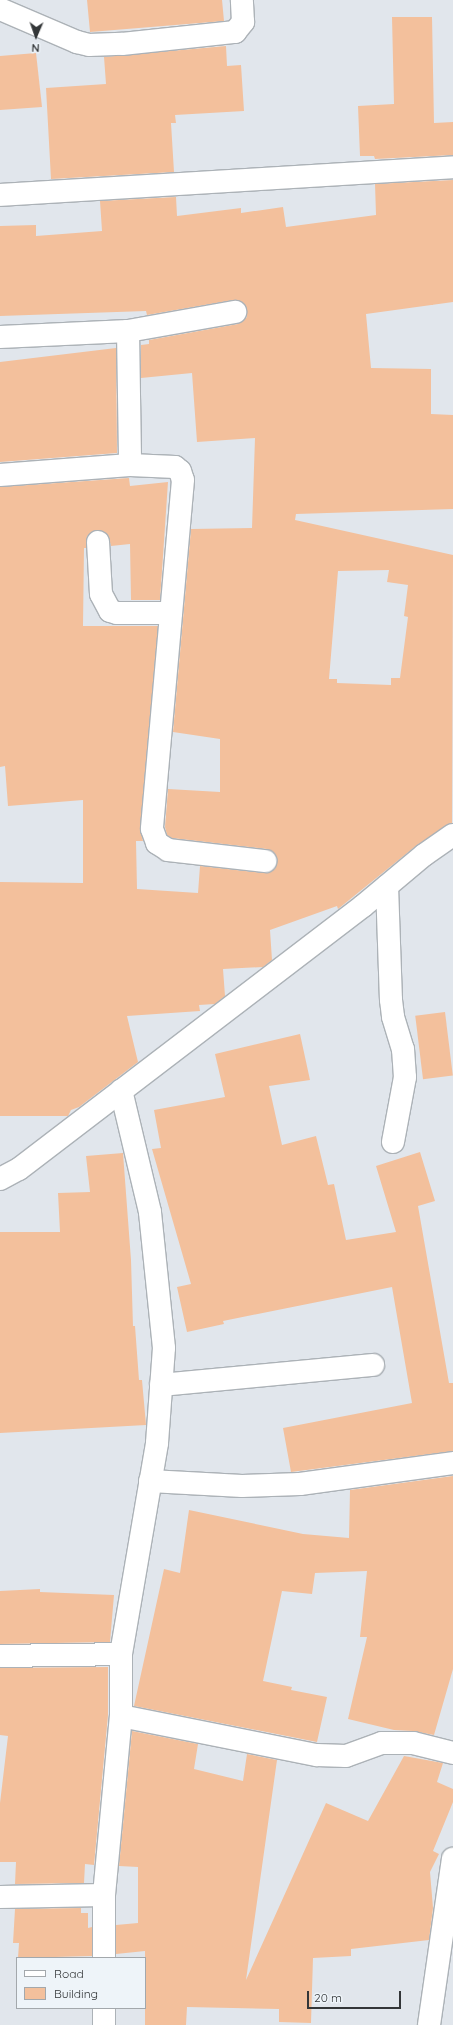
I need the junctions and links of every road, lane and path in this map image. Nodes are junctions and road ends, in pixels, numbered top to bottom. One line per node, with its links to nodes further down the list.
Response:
1 (242, 0): 2 (street)
2 (0, 9)
3 (453, 167): 4 (street)
4 (0, 195)
5 (234, 312): 6 (street)
6 (128, 331): 7 (street); 8 (street)
7 (0, 336)
8 (130, 465): 9 (street); 11 (street)
9 (0, 475)
10 (98, 542): 11 (street)
11 (171, 613): 13 (street)
12 (453, 835): 14 (street)
13 (265, 861)
14 (387, 886): 15 (street); 16 (street)
15 (121, 1090): 17 (street); 19 (street)
16 (393, 1142)
17 (0, 1179)
18 (373, 1365): 19 (street)
19 (161, 1386): 21 (street)
20 (453, 1463): 21 (street)
21 (150, 1481): 22 (street)
22 (121, 1654): 23 (street); 24 (street)
23 (0, 1656)
24 (121, 1716): 25 (street); 27 (street)
25 (453, 1753)
26 (453, 1859): 29 (street)
27 (104, 1895): 28 (street); 30 (street)
28 (0, 1897)
29 (447, 1942): 33 (street)
30 (104, 1957)
31 (104, 2009): 32 (street)
32 (104, 2025)
33 (429, 2025)

